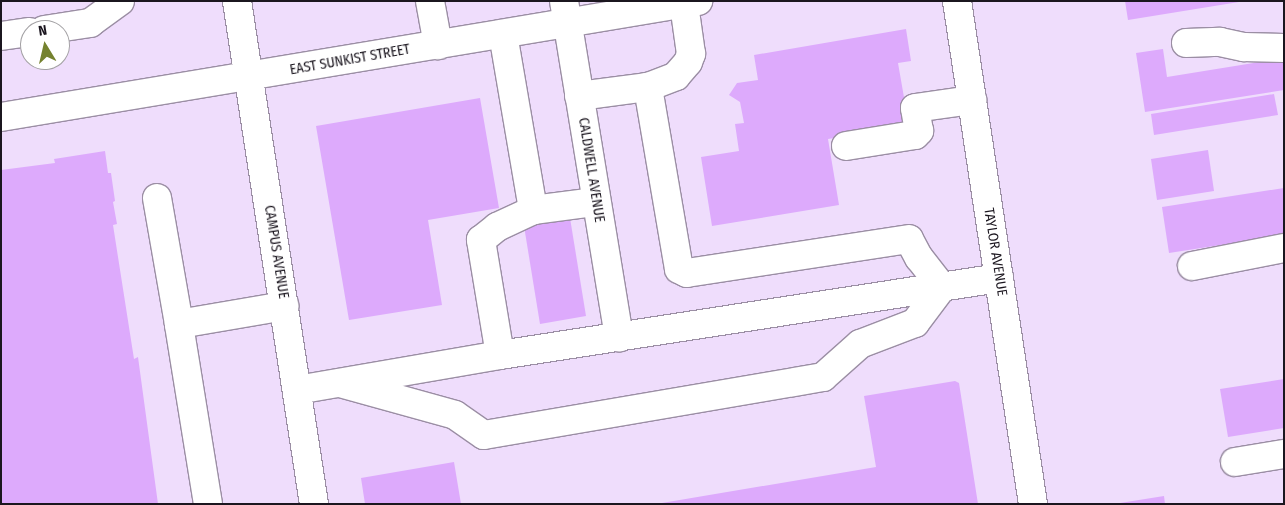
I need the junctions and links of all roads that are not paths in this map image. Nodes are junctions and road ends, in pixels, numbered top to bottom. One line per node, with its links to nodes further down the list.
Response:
1 (120, 1): 7 (street)
2 (237, 1): 14 (street, CAMPUS AVENUE)
3 (430, 1): 12 (street)
4 (957, 1): 17 (street, TAYLOR AVENUE)
5 (691, 2): 6 (street, EAST SUNKIST STREET); 15 (street)
6 (565, 12): 9 (street, EAST SUNKIST STREET); 16 (street, CALDWELL AVENUE)
7 (70, 26)
8 (20, 33): 10 (street)
9 (503, 34): 12 (street, EAST SUNKIST STREET); 22 (street)
10 (1, 36)
11 (1186, 43): 13 (street)
12 (438, 45): 14 (street, EAST SUNKIST STREET)
13 (1284, 48)
14 (249, 76): 18 (street, EAST SUNKIST STREET); 27 (street, CAMPUS AVENUE)
15 (648, 88): 16 (street); 26 (street)
16 (579, 96): 21 (street, CALDWELL AVENUE)
17 (972, 100): 19 (street); 25 (street, TAYLOR AVENUE)
18 (1, 116)
19 (846, 146)
20 (157, 198): 28 (street)
21 (595, 202): 22 (street); 29 (street, CALDWELL AVENUE)
22 (533, 210): 30 (street)
23 (1284, 248): 24 (street)
24 (1192, 266)
25 (999, 278): 26 (street); 37 (street, TAYLOR AVENUE)
26 (942, 287): 29 (street); 31 (street)
27 (284, 306): 28 (street); 32 (street, CAMPUS AVENUE)
28 (179, 324): 35 (street)
29 (619, 338): 30 (street)
30 (500, 355): 31 (street)
31 (340, 383): 32 (street)
32 (297, 390): 36 (street, CAMPUS AVENUE)
33 (1284, 454): 34 (street)
34 (1235, 462)
35 (208, 504)
36 (314, 504)
37 (1033, 504)

